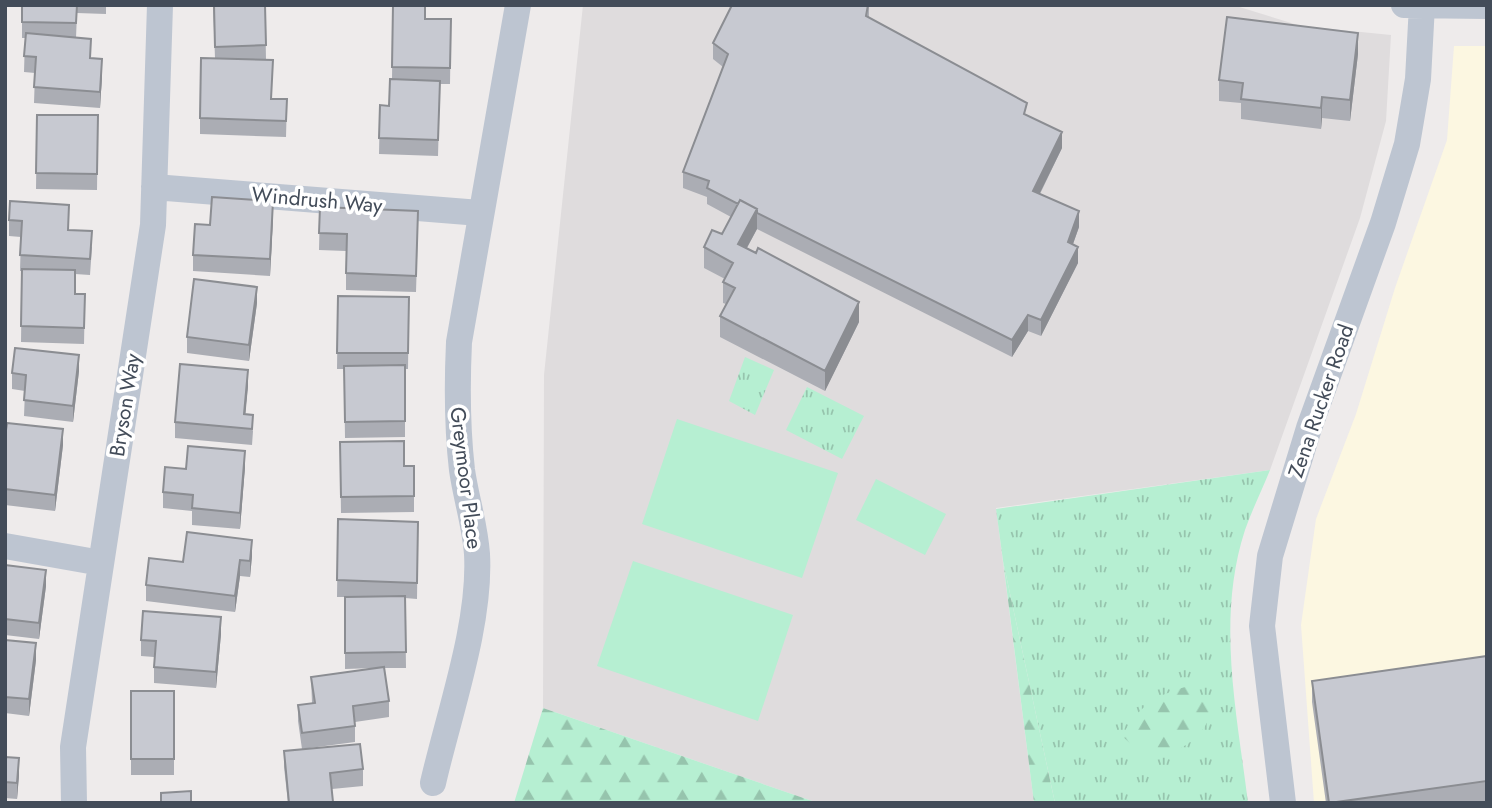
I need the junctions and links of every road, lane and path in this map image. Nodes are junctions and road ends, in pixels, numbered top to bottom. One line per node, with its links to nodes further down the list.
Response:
1 (160, 5): 5 (street, Bryson Way)
2 (518, 5): 6 (street, Greymoor Place)
3 (1416, 6): 4 (street); 11 (street, Zena Rucker Road)
4 (1487, 6)
5 (154, 187): 6 (street, Windrush Way); 8 (street, Bryson Way)
6 (480, 213): 9 (street, Greymoor Place)
7 (5, 545): 8 (street)
8 (101, 563): 10 (street, Bryson Way)
9 (433, 783)
10 (74, 803)
11 (1283, 803)

